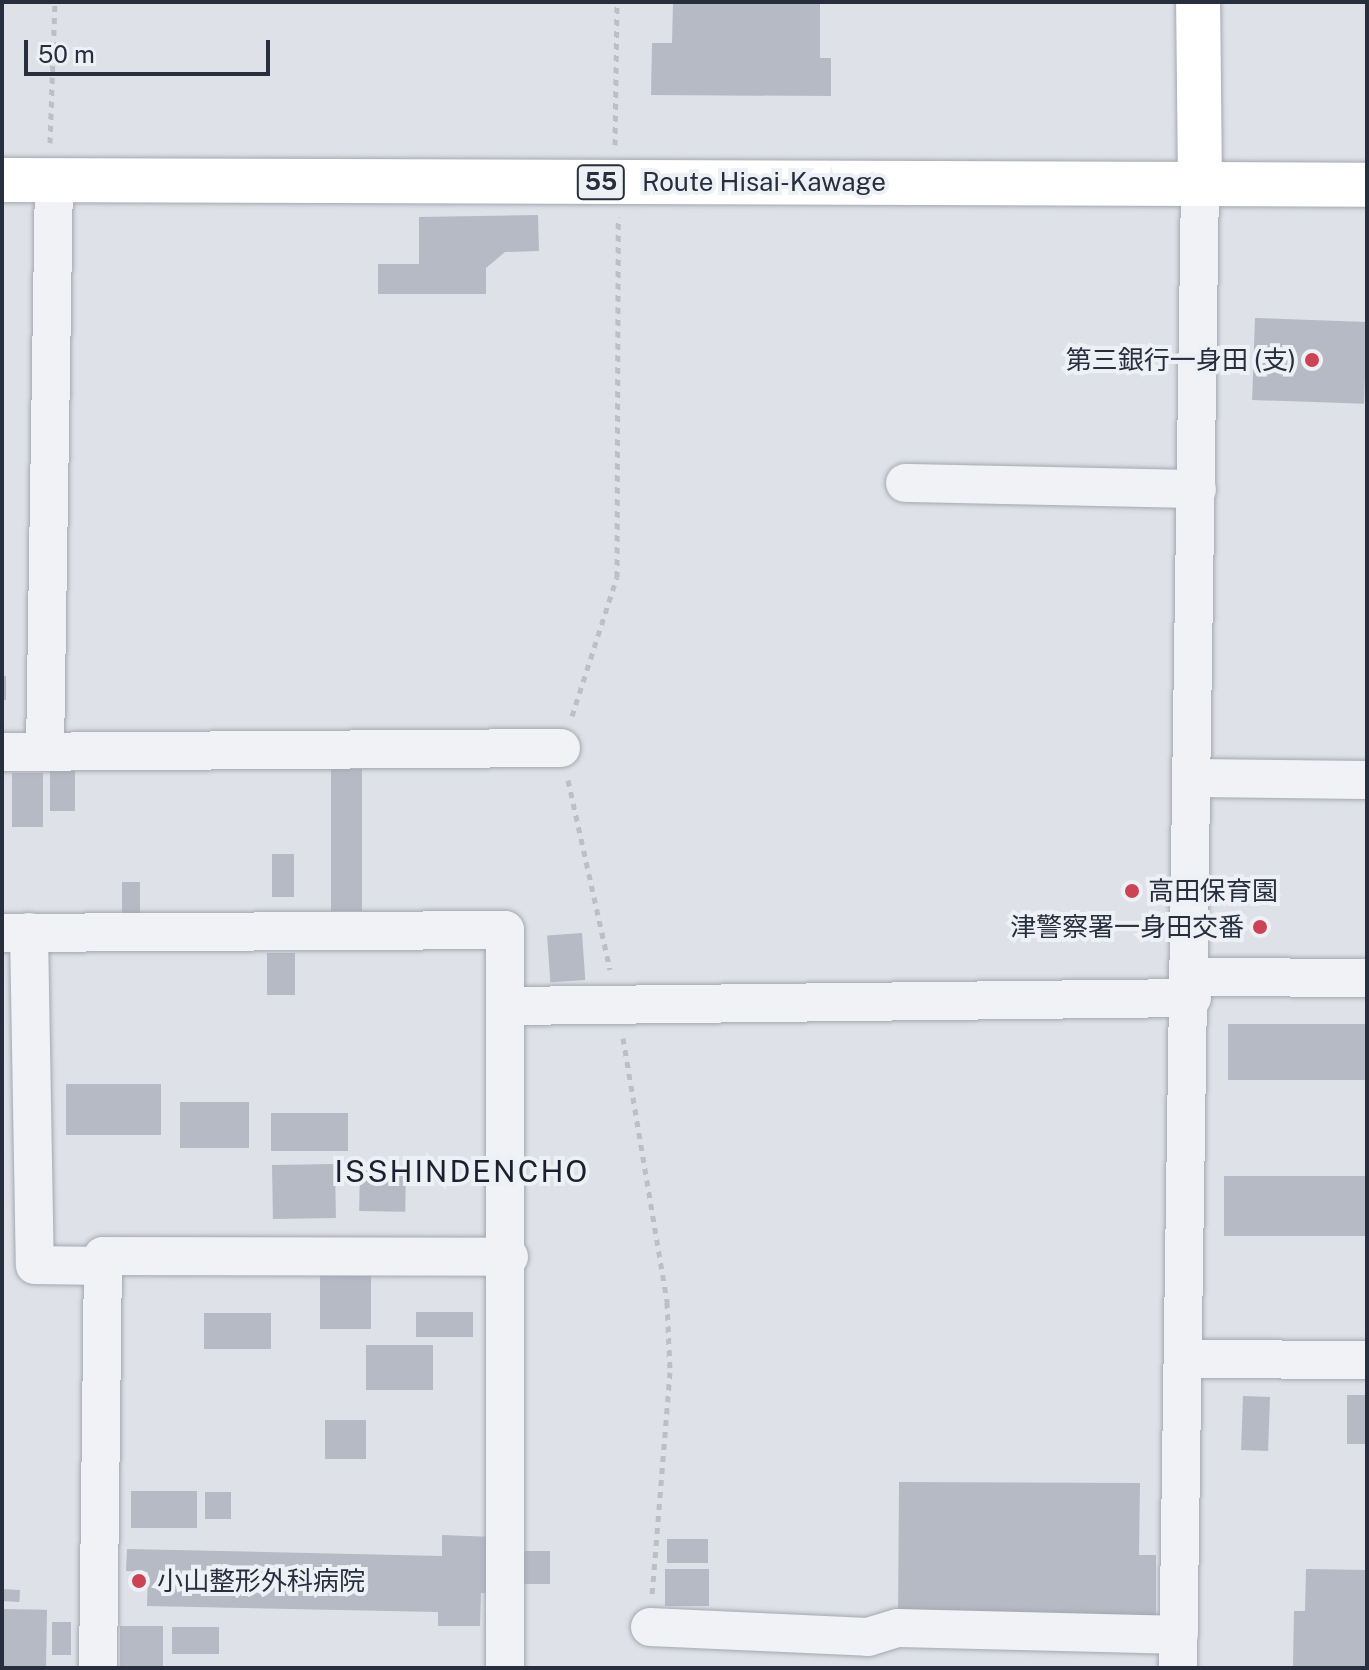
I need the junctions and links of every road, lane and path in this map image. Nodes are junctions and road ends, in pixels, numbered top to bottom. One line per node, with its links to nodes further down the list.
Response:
1 (55, 2): 5 (path)
2 (617, 2): 6 (path)
3 (1198, 2): 7 (main road)
4 (2, 180): 5 (main road, Route Hisai-Kawage / 55)
5 (50, 180): 6 (main road, Route Hisai-Kawage / 55); 12 (street)
6 (616, 182): 7 (main road, Route Hisai-Kawage / 55); 11 (path)
7 (1200, 184): 8 (main road, Route Hisai-Kawage); 10 (street)
8 (1367, 185)
9 (905, 483): 10 (street)
10 (1197, 489): 14 (street)
11 (561, 748): 12 (street); 19 (path)
12 (45, 751): 13 (street)
13 (2, 752)
14 (1194, 778): 15 (street); 18 (street)
15 (1367, 780)
16 (16, 932): 20 (street); 22 (street)
17 (1367, 978): 18 (street)
18 (1193, 988): 19 (street); 23 (street)
19 (617, 999): 20 (street); 25 (path)
20 (508, 1006): 21 (street)
21 (509, 1257): 22 (street); 28 (street)
22 (102, 1266): 27 (street)
23 (1184, 1359): 24 (street); 26 (street)
24 (1367, 1360)
25 (650, 1627): 26 (street)
26 (1178, 1652)
27 (98, 1668)
28 (505, 1668)

